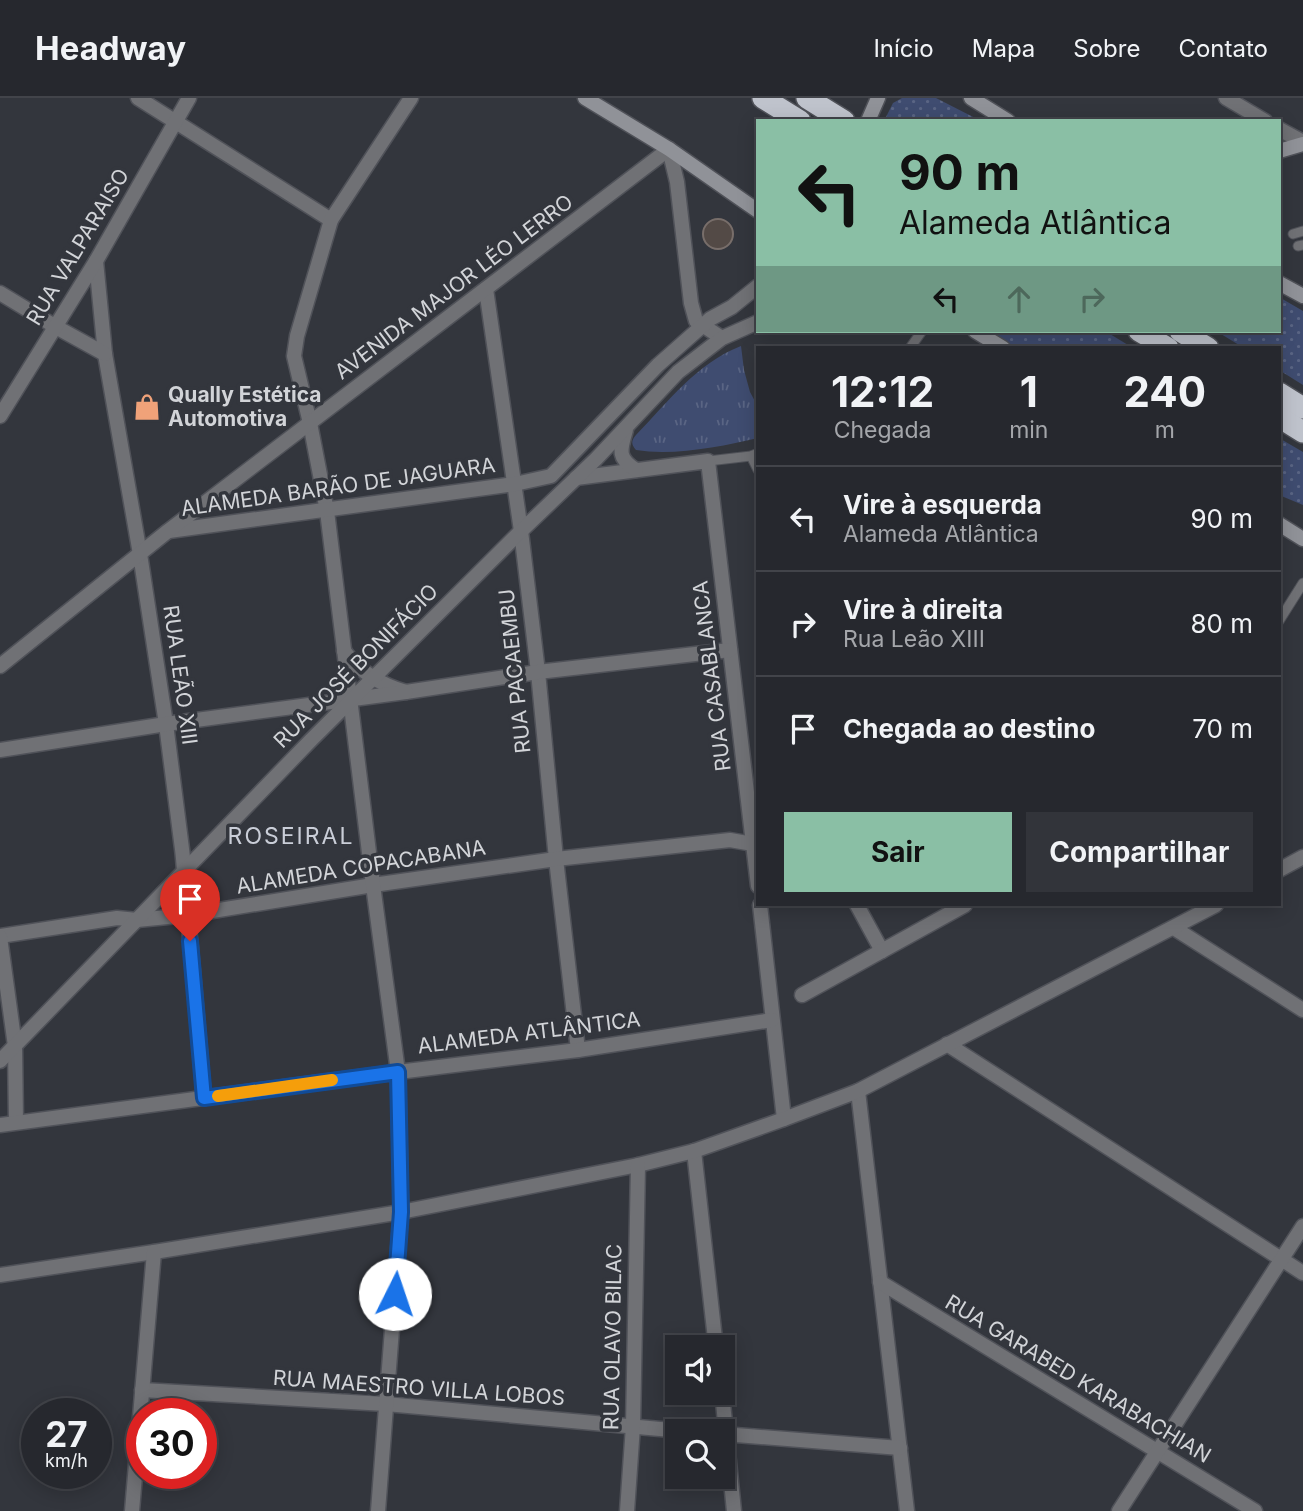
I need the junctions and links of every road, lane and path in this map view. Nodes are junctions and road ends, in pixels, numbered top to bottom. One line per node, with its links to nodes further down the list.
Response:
1 (138, 98): 15 (street)
2 (189, 98): 15 (street, RUA VALPARAISO)
3 (411, 98): 21 (street)
4 (585, 98): 18 (main road)
5 (763, 98): 10 (highway)
6 (807, 98): 11 (highway)
7 (971, 98): 13 (main road)
8 (1226, 98): 14 (street)
9 (877, 100): 12 (main road)
10 (797, 119)
11 (841, 119)
12 (869, 119)
13 (1005, 119)
14 (1262, 119)
15 (175, 121): 21 (street); 22 (street, RUA VALPARAISO)
16 (1281, 130): 17 (street)
17 (1303, 143): 19 (main road)
18 (669, 149): 20 (main road); 25 (street, AVENIDA MAJOR LÉO LERRO); 29 (street)
19 (1281, 150)
20 (756, 210)
21 (331, 220): 43 (street)
22 (96, 261): 30 (street, RUA VALPARAISO); 38 (street, RUA LEÃO XIII)
23 (1281, 284): 27 (main road)
24 (756, 288): 29 (street)
25 (486, 289): 43 (street, AVENIDA MAJOR LÉO LERRO); 50 (street, RUA PACAEMBU)
26 (0, 293): 30 (street)
27 (1303, 296)
28 (756, 323): 34 (street, RUA JOSÉ BONIFÁCIO)
29 (702, 326): 34 (street); 50 (street)
30 (56, 327): 38 (street); 41 (street, RUA VALPARAISO)
31 (978, 333): 35 (main road)
32 (1142, 333): 36 (highway)
33 (1184, 333): 37 (highway)
34 (722, 338): 44 (street, RUA JOSÉ BONIFÁCIO)
35 (1000, 346)
36 (1165, 346)
37 (1205, 346)
38 (105, 354): 56 (street, RUA LEÃO XIII)
39 (1281, 394): 40 (highway)
40 (1303, 408)
41 (0, 416)
42 (1281, 418): 45 (highway)
43 (310, 423): 51 (street); 53 (street, AVENIDA MAJOR LÉO LERRO)
44 (627, 426): 48 (street); 49 (street, RUA JOSÉ BONIFÁCIO)
45 (1303, 432)
46 (754, 455): 47 (lane)
47 (708, 461): 48 (street); 59 (street, RUA CASABLANCA)
48 (636, 471): 49 (street)
49 (576, 478): 54 (street, RUA JOSÉ BONIFÁCIO)
50 (514, 484): 51 (street, ALAMEDA BARÃO DE JAGUARA); 54 (street, RUA PACAEMBU)
51 (327, 511): 53 (street, ALAMEDA BARÃO DE JAGUARA); 60 (street)
52 (1281, 525): 55 (main road)
53 (168, 531): 56 (street, AVENIDA MAJOR LÉO LERRO)
54 (521, 531): 62 (street, RUA PACAEMBU); 63 (street, RUA JOSÉ BONIFÁCIO)
55 (1303, 539)
56 (140, 554): 61 (street, AVENIDA MAJOR LÉO LERRO); 66 (street, RUA LEÃO XIII)
57 (1303, 583): 58 (lane)
58 (1281, 618)
59 (730, 650): 62 (street); 68 (street, RUA CASABLANCA)
60 (344, 652): 63 (street); 65 (street)
61 (0, 666)
62 (538, 672): 64 (street); 72 (street, RUA PACAEMBU)
63 (373, 678): 64 (street); 65 (street, RUA JOSÉ BONIFÁCIO)
64 (406, 692): 65 (street)
65 (350, 701): 66 (street); 74 (street, RUA JOSÉ BONIFÁCIO); 75 (street)
66 (166, 724): 67 (street); 74 (street, RUA LEÃO XIII)
67 (0, 750)
68 (755, 827): 69 (street, ALAMEDA COPACABANA); 70 (street, RUA CASABLANCA)
69 (730, 841): 70 (street, ALAMEDA COPACABANA); 72 (street, ALAMEDA COPACABANA)
70 (755, 844)
71 (1303, 857): 73 (street)
72 (556, 859): 75 (street, ALAMEDA COPACABANA); 90 (street, RUA PACAEMBU)
73 (1281, 869)
74 (185, 870): 80 (street, RUA LEÃO XIII); 81 (street, RUA JOSÉ BONIFÁCIO)
75 (373, 885): 80 (street, ALAMEDA COPACABANA); 92 (street)
76 (760, 906): 87 (street)
77 (858, 906): 84 (street)
78 (963, 906): 84 (street)
79 (1214, 906): 82 (street)
80 (188, 915): 81 (street, ALAMEDA COPACABANA); 94 (street, RUA LEÃO XIII)
81 (137, 920): 83 (street, ALAMEDA COPACABANA); 89 (street, RUA JOSÉ BONIFÁCIO)
82 (1174, 928): 86 (street); 88 (street)
83 (0, 937): 89 (street)
84 (882, 951): 85 (street)
85 (802, 995)
86 (1303, 1010)
87 (772, 1020): 90 (street, ALAMEDA ATLÂNTICA); 95 (street)
88 (947, 1044): 93 (street); 103 (street)
89 (15, 1046): 91 (street, RUA JOSÉ BONIFÁCIO); 96 (street)
90 (578, 1050): 92 (street, ALAMEDA ATLÂNTICA)
91 (0, 1061)
92 (398, 1072): 94 (street, ALAMEDA ATLÂNTICA); 100 (street)
93 (858, 1091): 95 (street); 106 (street)
94 (204, 1098): 96 (street, ALAMEDA ATLÂNTICA)
95 (784, 1119): 98 (street)
96 (16, 1122): 97 (street, ALAMEDA ATLÂNTICA)
97 (0, 1125)
98 (694, 1151): 99 (street); 107 (street)
99 (638, 1165): 100 (street); 110 (street, RUA OLAVO BILAC)
100 (401, 1212): 102 (street); 109 (street)
101 (1303, 1226): 103 (street)
102 (154, 1252): 105 (street); 108 (street)
103 (1282, 1259): 104 (street); 114 (street)
104 (1303, 1273)
105 (0, 1275)
106 (880, 1282): 113 (street); 114 (street, RUA GARABED KARABACHIAN)
107 (715, 1335)
108 (142, 1390): 109 (street, RUA MAESTRO VILLA LOBOS); 116 (street)
109 (386, 1405): 110 (street, RUA MAESTRO VILLA LOBOS); 117 (street)
110 (633, 1426): 111 (street, RUA MAESTRO VILLA LOBOS); 118 (street, RUA OLAVO BILAC)
111 (665, 1429)
112 (735, 1435): 113 (street)
113 (900, 1448): 120 (street)
114 (1157, 1452): 121 (street); 122 (street, RUA GARABED KARABACHIAN)
115 (731, 1489): 119 (street)
116 (132, 1511)
117 (378, 1511)
118 (627, 1511)
119 (734, 1511)
120 (908, 1511)
121 (1119, 1511)
122 (1255, 1511)

